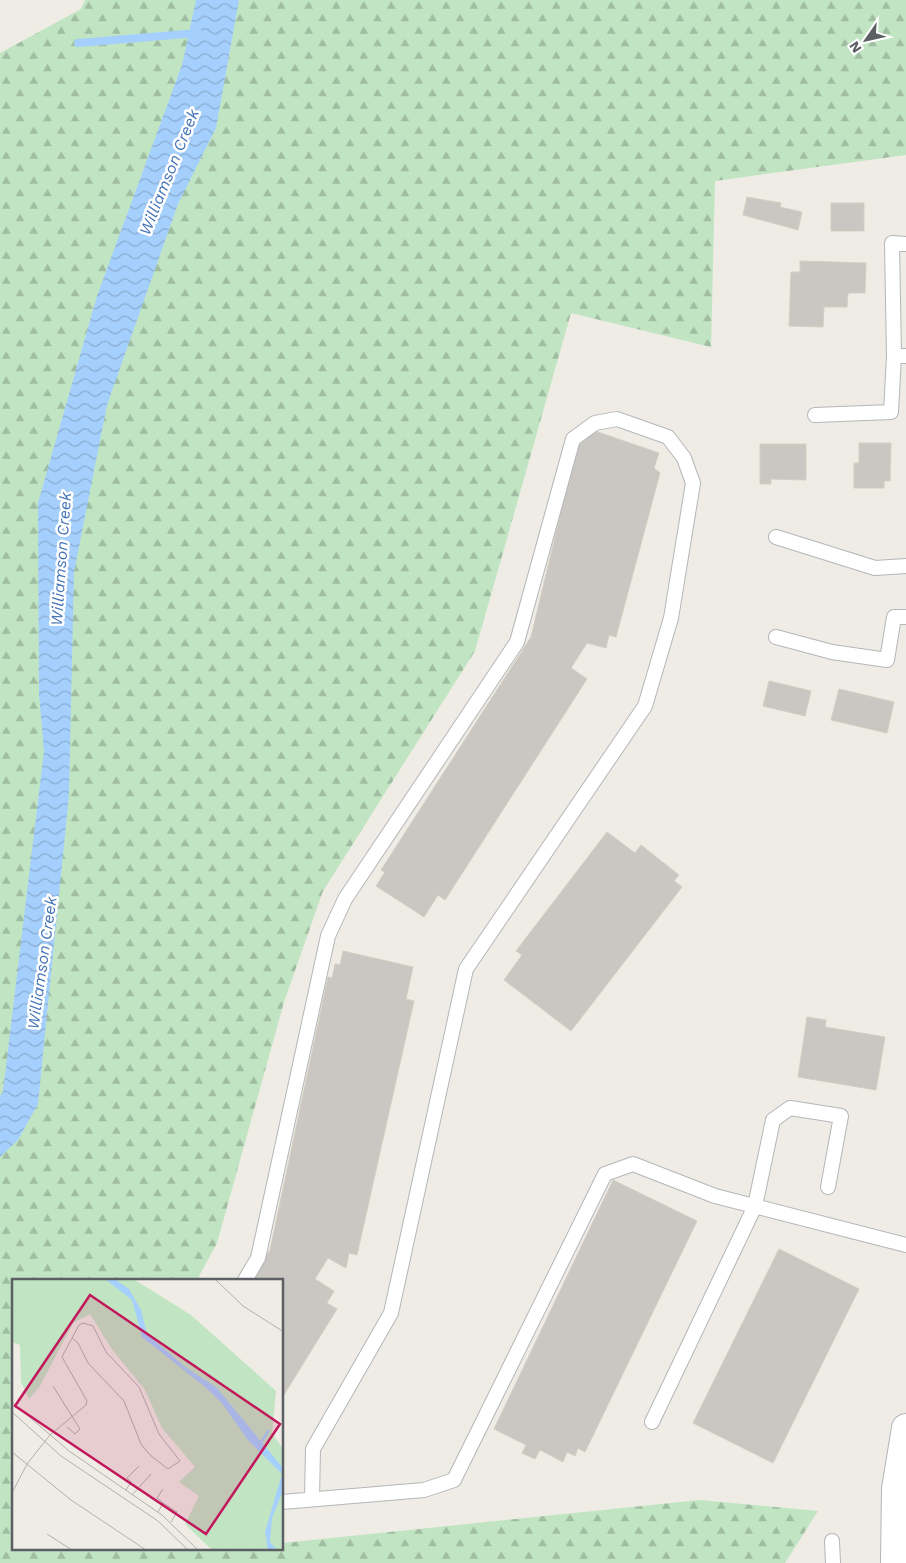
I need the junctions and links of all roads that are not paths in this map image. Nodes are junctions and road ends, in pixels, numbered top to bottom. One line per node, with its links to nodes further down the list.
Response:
1 (906, 244): 2 (lane)
2 (900, 356): 3 (lane)
3 (815, 415)
4 (776, 537): 5 (lane)
5 (906, 566)
6 (906, 617): 7 (lane)
7 (776, 637)
8 (828, 1187): 9 (lane)
9 (755, 1206): 10 (lane); 12 (lane); 14 (lane)
10 (906, 1245)
11 (246, 1279): 14 (lane)
12 (652, 1422)
13 (906, 1428): 18 (main road)
14 (312, 1499): 15 (lane)
15 (284, 1502)
16 (832, 1541): 17 (lane)
17 (833, 1563)
18 (895, 1563)

